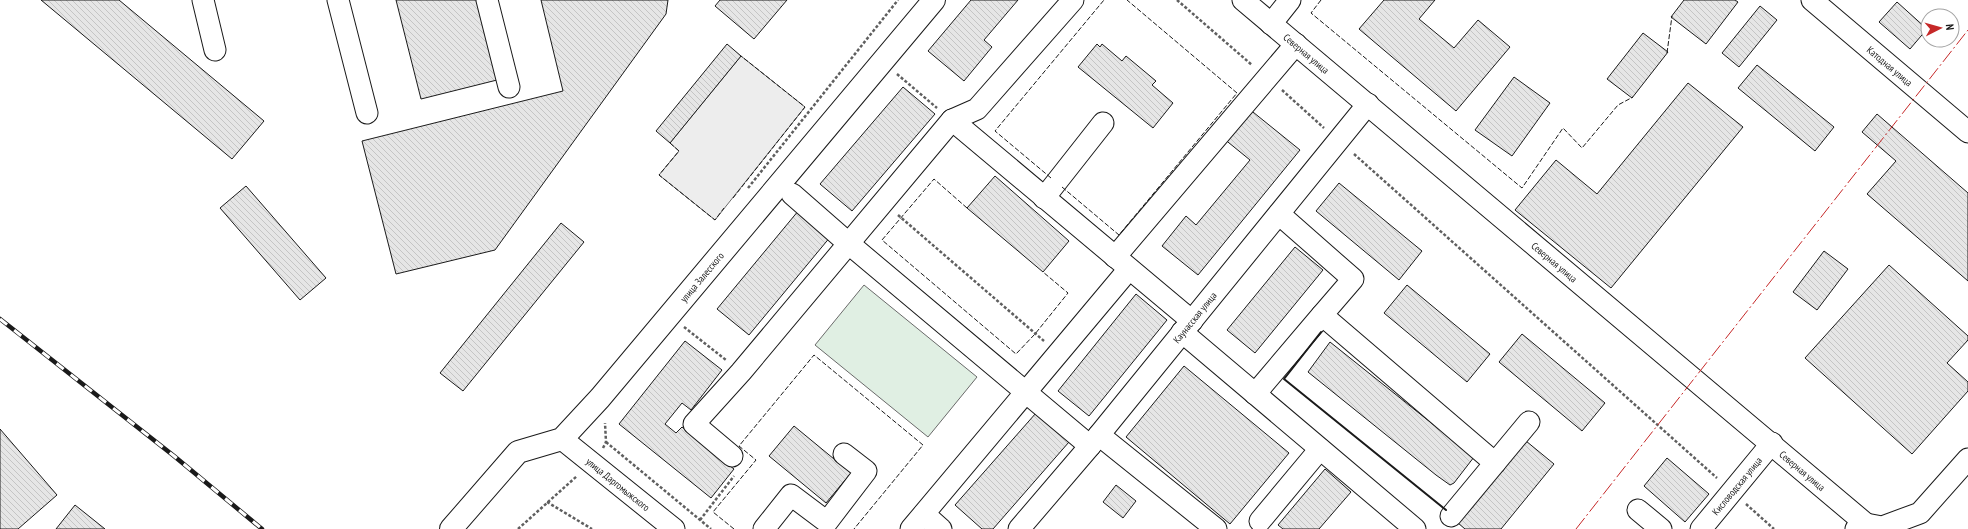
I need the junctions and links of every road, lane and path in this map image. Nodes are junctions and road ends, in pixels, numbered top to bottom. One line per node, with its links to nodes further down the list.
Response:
1 (203, 0): 12 (street)
2 (338, 0): 17 (street)
3 (487, 0): 15 (street)
4 (934, 0): 36 (main road, улица Залесского)
5 (1073, 0): 18 (street)
6 (1177, 0): 14 (path)
7 (1243, 0): 10 (street, Северная улица)
8 (1290, 0): 10 (street)
9 (1820, 2): 20 (street, Катодная улица)
10 (1271, 24): 11 (street, Северная улица)
11 (1296, 44): 14 (street); 16 (street, Северная улица)
12 (215, 50)
13 (892, 70): 18 (path)
14 (1268, 78): 21 (path); 27 (street)
15 (509, 87)
16 (1368, 104): 21 (street, Каунасская улица); 39 (street, Северная улица)
17 (367, 113)
18 (952, 120): 23 (street); 24 (street)
19 (1103, 123): 23 (street)
20 (1968, 132)
21 (1339, 140): 25 (street, Каунасская улица); 45 (path)
22 (792, 194): 26 (street)
23 (1044, 198): 27 (street)
24 (882, 202): 26 (street); 31 (path)
25 (1279, 214): 28 (street); 30 (street, Каунасская улица)
26 (848, 243): 32 (street); 33 (street)
27 (1122, 263): 30 (street); 31 (street)
28 (1322, 315): 34 (street); 44 (street)
29 (681, 324): 32 (path)
30 (1187, 327): 34 (street); 37 (street, Каунасская улица)
31 (1058, 352): 33 (street)
32 (741, 372): 42 (street)
33 (1025, 393): 37 (street); 50 (street)
34 (1255, 394): 40 (street)
35 (1529, 422): 44 (street)
36 (562, 438): 54 (main road, улица Залесского); 56 (street, улица Даргомыжского)
37 (1095, 441): 52 (street, Каунасская улица); 60 (street)
38 (606, 442): 49 (path)
39 (1772, 443): 45 (street, Кисловодская улица); 53 (street, Северная улица)
40 (1320, 449): 51 (street); 61 (street)
41 (844, 454): 58 (street)
42 (732, 456): 49 (path)
43 (1968, 459): 53 (street)
44 (1495, 463): 48 (street)
45 (1732, 491): 63 (street, Кисловодская улица); 64 (path)
46 (547, 502): 55 (path)
47 (1638, 510): 62 (street)
48 (1451, 516)
49 (700, 520): 57 (path)
50 (917, 521): 59 (street)
51 (1260, 521)
52 (1031, 524)
53 (1872, 527)
54 (451, 529)
55 (592, 529)
56 (674, 529)
57 (711, 529)
58 (764, 529)
59 (941, 529)
60 (1216, 529)
61 (1415, 529)
62 (1661, 529)
63 (1701, 529)
64 (1774, 529)

